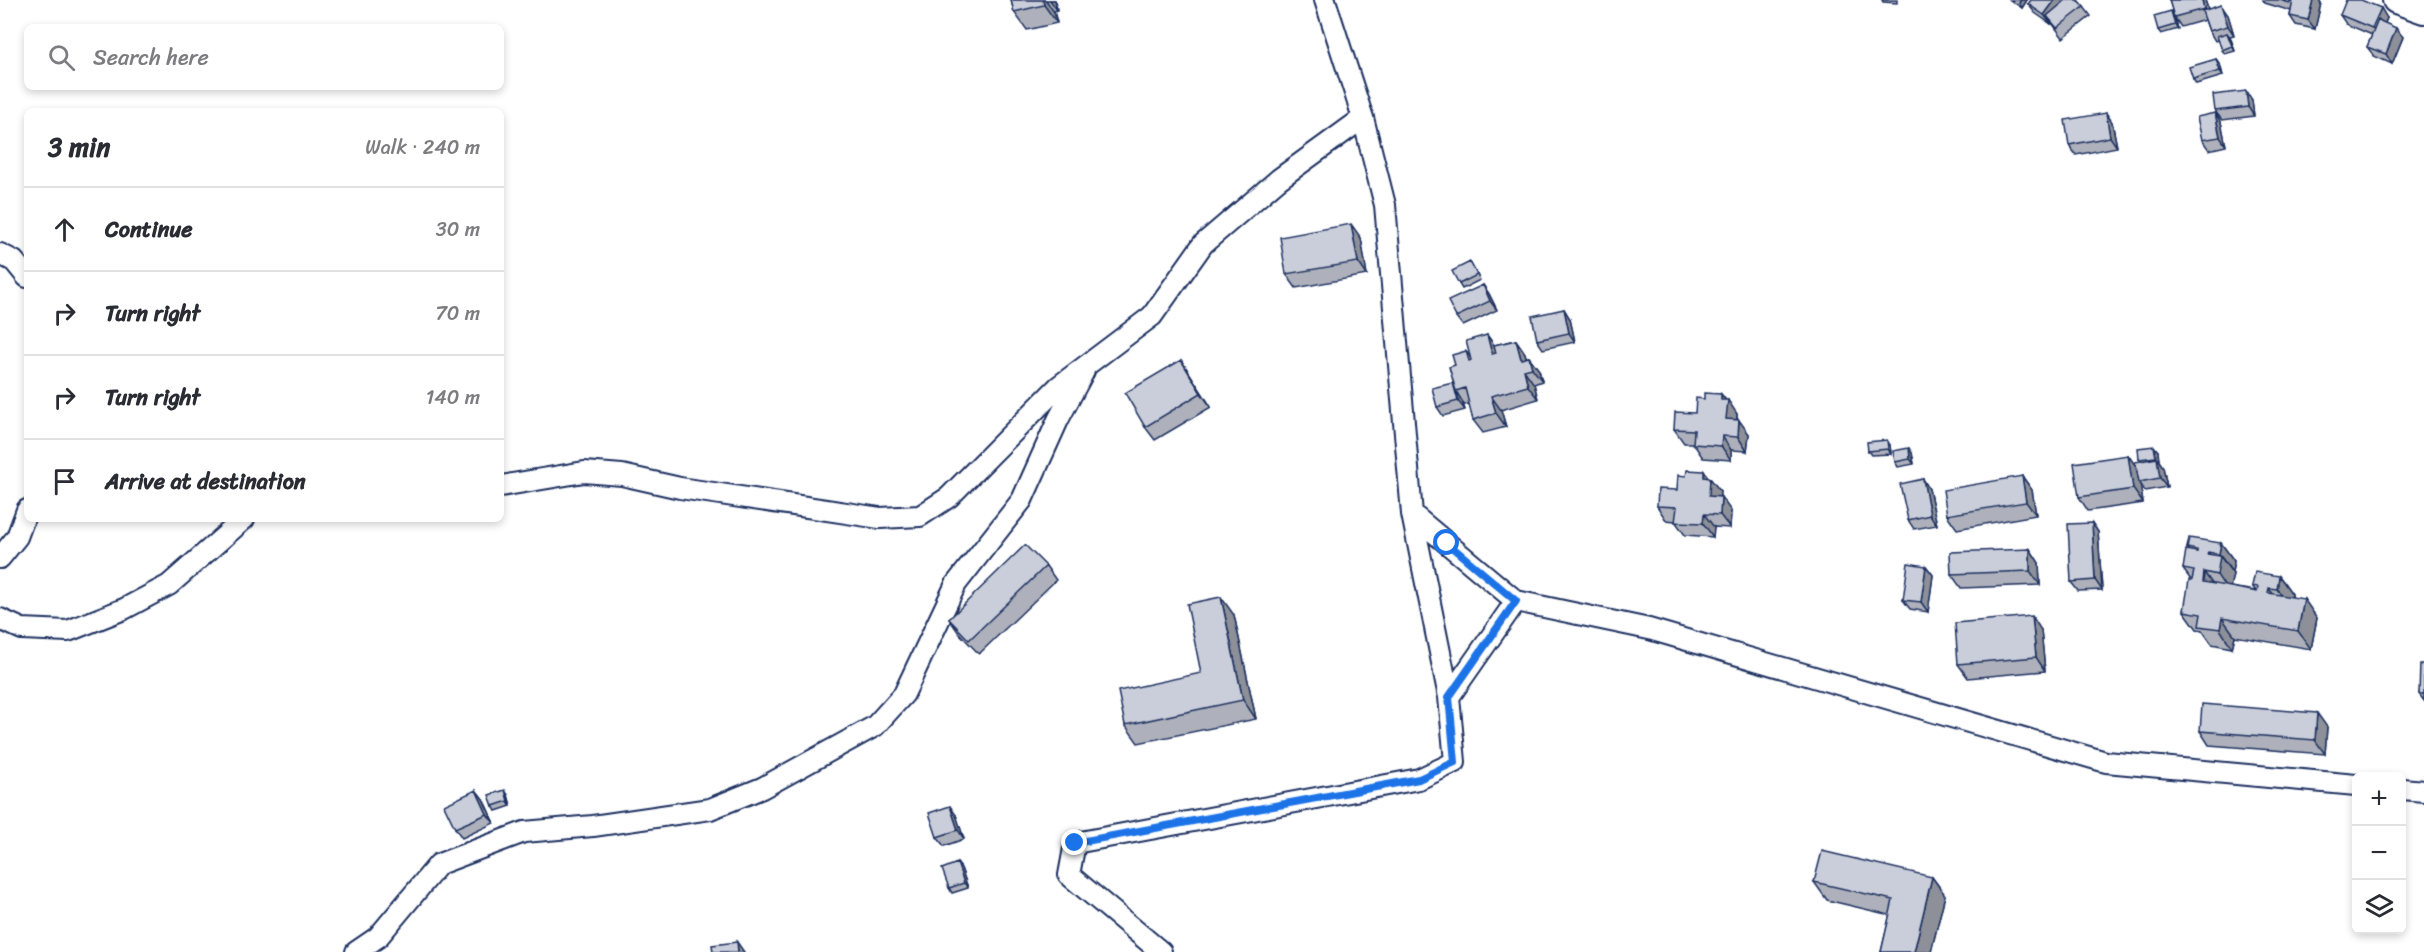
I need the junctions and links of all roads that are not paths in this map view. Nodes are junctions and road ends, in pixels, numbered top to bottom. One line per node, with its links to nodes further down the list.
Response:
1 (1325, 0): 4 (street)
2 (2396, 0): 3 (street)
3 (2424, 9)
4 (1363, 118): 7 (street); 9 (street)
5 (0, 254): 6 (street)
6 (24, 273)
7 (1087, 365): 8 (street); 19 (street)
8 (504, 485)
9 (1413, 514): 13 (street); 15 (street)
10 (24, 518): 12 (street)
11 (241, 522): 14 (street)
12 (0, 558)
13 (1516, 601): 15 (street); 16 (street)
14 (0, 619)
15 (1449, 697): 20 (street)
16 (2352, 785)
17 (2406, 789): 18 (street)
18 (2424, 791)
19 (357, 952)
20 (1161, 952)

